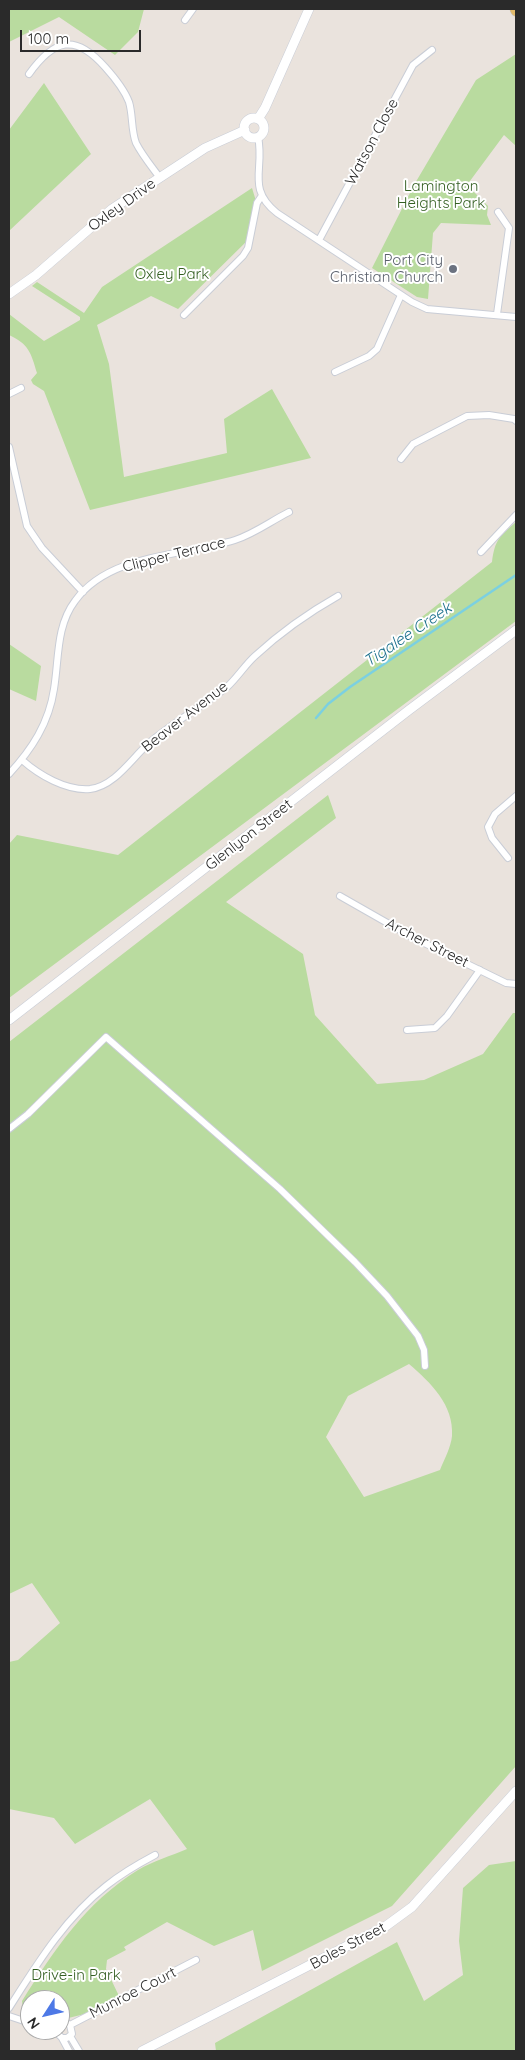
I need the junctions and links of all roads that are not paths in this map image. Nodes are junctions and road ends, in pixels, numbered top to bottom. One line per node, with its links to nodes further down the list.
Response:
1 (193, 9): 3 (street)
2 (309, 9): 6 (street)
3 (185, 20)
4 (432, 50): 12 (street, Watson Close)
5 (29, 74): 9 (street)
6 (258, 119): 7 (street); 8 (street)
7 (245, 130): 8 (street); 9 (street, Oxley Drive)
8 (258, 137): 10 (street)
9 (160, 178): 13 (street, Oxley Drive)
10 (262, 197): 12 (street); 16 (street)
11 (498, 212): 15 (street)
12 (319, 240): 14 (street)
13 (9, 294)
14 (401, 295): 15 (street); 18 (street)
15 (497, 314): 17 (street)
16 (184, 315)
17 (516, 317)
18 (335, 372)
19 (22, 388): 20 (street)
20 (9, 394)
21 (516, 421): 23 (street)
22 (9, 447): 27 (street)
23 (401, 459)
24 (289, 512): 27 (street, Clipper Terrace)
25 (516, 515): 26 (street)
26 (481, 552)
27 (83, 592): 32 (street, Clipper Terrace)
28 (338, 596): 32 (street, Beaver Avenue)
29 (516, 630): 31 (street, Glenlyon Street)
30 (516, 635): 31 (street, Glenlyon Street)
31 (489, 650): 39 (street, Glenlyon Street)
32 (22, 760): 33 (street, Clipper Terrace)
33 (9, 774)
34 (516, 796): 35 (street)
35 (508, 858)
36 (340, 896): 37 (street, Archer Street)
37 (480, 970): 38 (street, Archer Street); 40 (street)
38 (516, 984)
39 (9, 1020)
40 (407, 1030)
41 (9, 1129): 42 (street)
42 (425, 1366)
43 (516, 1792): 50 (street, Boles Street)
44 (155, 1855): 46 (street)
45 (196, 1960): 47 (street, Munroe Court)
46 (9, 2008)
47 (70, 2025): 48 (street)
48 (70, 2036): 49 (street)
49 (79, 2051)
50 (142, 2051)

